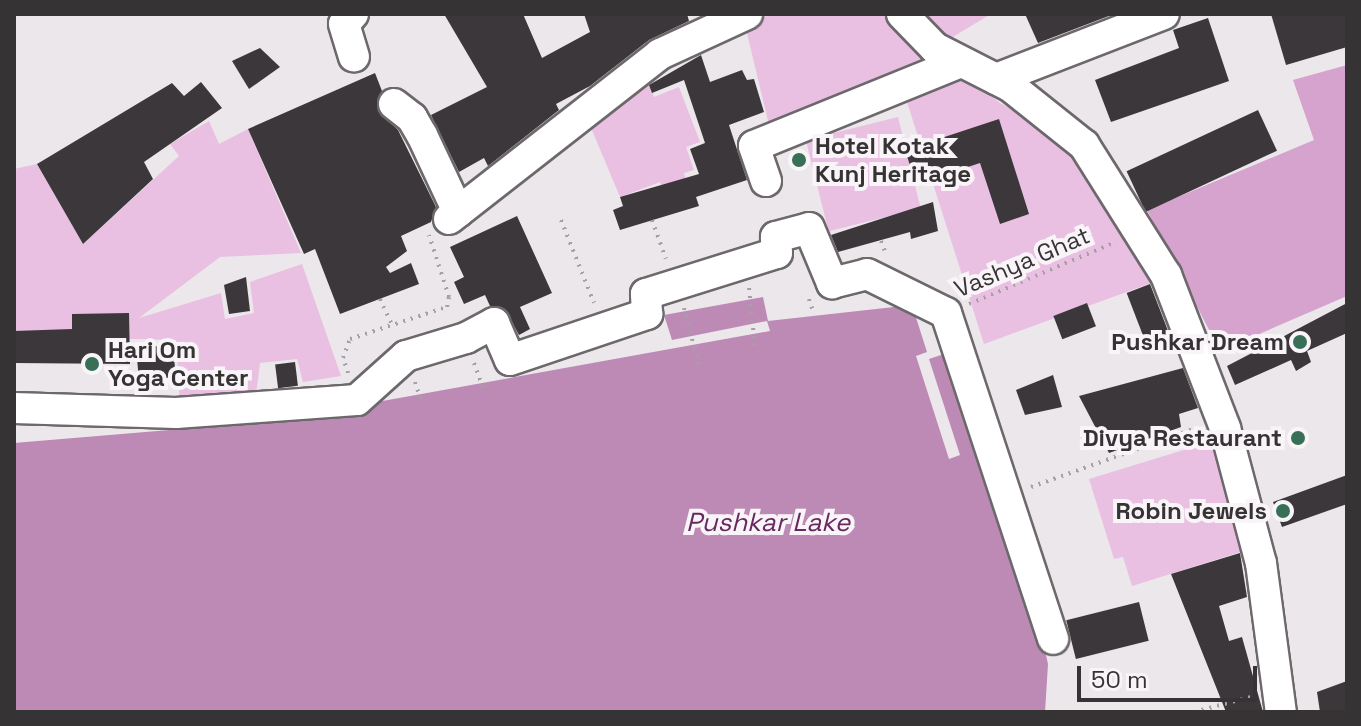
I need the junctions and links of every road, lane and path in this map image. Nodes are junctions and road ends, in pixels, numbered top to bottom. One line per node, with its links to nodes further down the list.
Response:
1 (353, 14): 5 (street)
2 (747, 14): 10 (street)
3 (902, 14): 6 (street)
4 (1164, 14): 7 (street)
5 (354, 57)
6 (961, 62): 7 (street); 9 (street)
7 (996, 79): 12 (street)
8 (394, 104): 10 (street)
9 (766, 181)
10 (454, 216): 17 (path)
11 (561, 220): 15 (path)
12 (1140, 232): 14 (path, Vashya Ghat); 19 (street)
13 (740, 263): 14 (street); 15 (street); 16 (path)
14 (946, 313): 20 (street)
15 (604, 328): 17 (street)
16 (755, 347)
17 (357, 400): 18 (street)
18 (14, 408)
19 (1221, 420): 20 (path); 22 (street)
20 (1007, 494): 21 (street)
21 (1053, 639)
22 (1280, 701): 23 (path)
23 (1194, 712)

